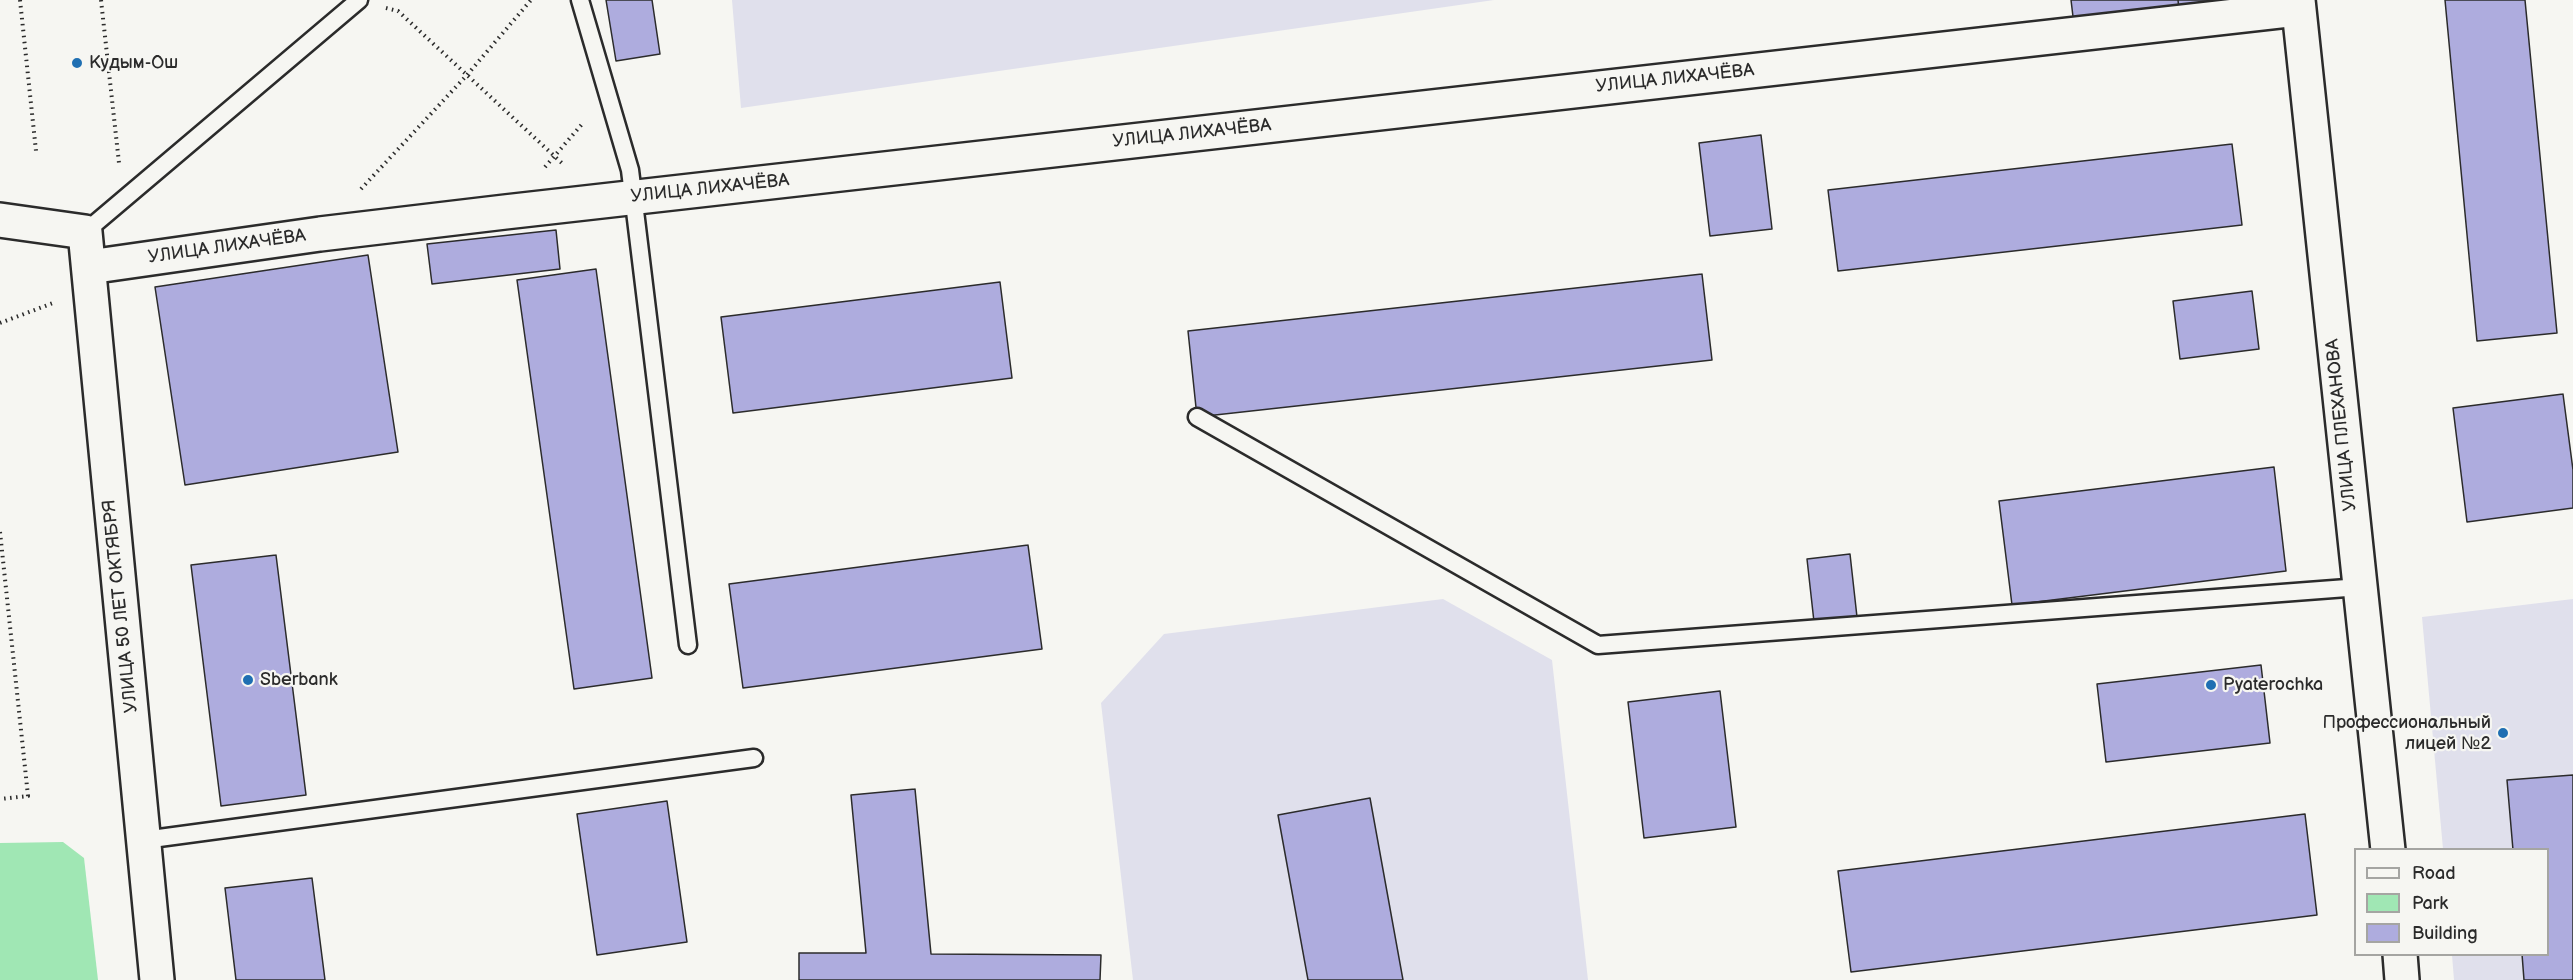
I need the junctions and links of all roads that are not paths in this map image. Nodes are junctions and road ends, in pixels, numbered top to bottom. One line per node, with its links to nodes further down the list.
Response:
1 (358, 0): 6 (lane)
2 (580, 0): 4 (lane)
3 (2298, 4): 4 (street, УЛИЦА ЛИХАЧЁВА); 9 (street, УЛИЦА ПЛЕХАНОВА)
4 (617, 199): 7 (street, УЛИЦА ЛИХАЧЁВА); 10 (lane)
5 (0, 220): 6 (street)
6 (85, 232): 7 (street, УЛИЦА 50 ЛЕТ ОКТЯБРЯ)
7 (89, 278): 12 (street, УЛИЦА 50 ЛЕТ ОКТЯБРЯ)
8 (1197, 417): 9 (lane)
9 (2360, 587): 13 (street, УЛИЦА ПЛЕХАНОВА)
10 (688, 645)
11 (754, 758): 12 (lane)
12 (144, 840): 15 (street, УЛИЦА 50 ЛЕТ ОКТЯБРЯ)
13 (2388, 848)
14 (2400, 956): 16 (street)
15 (157, 980)
16 (2402, 980)

